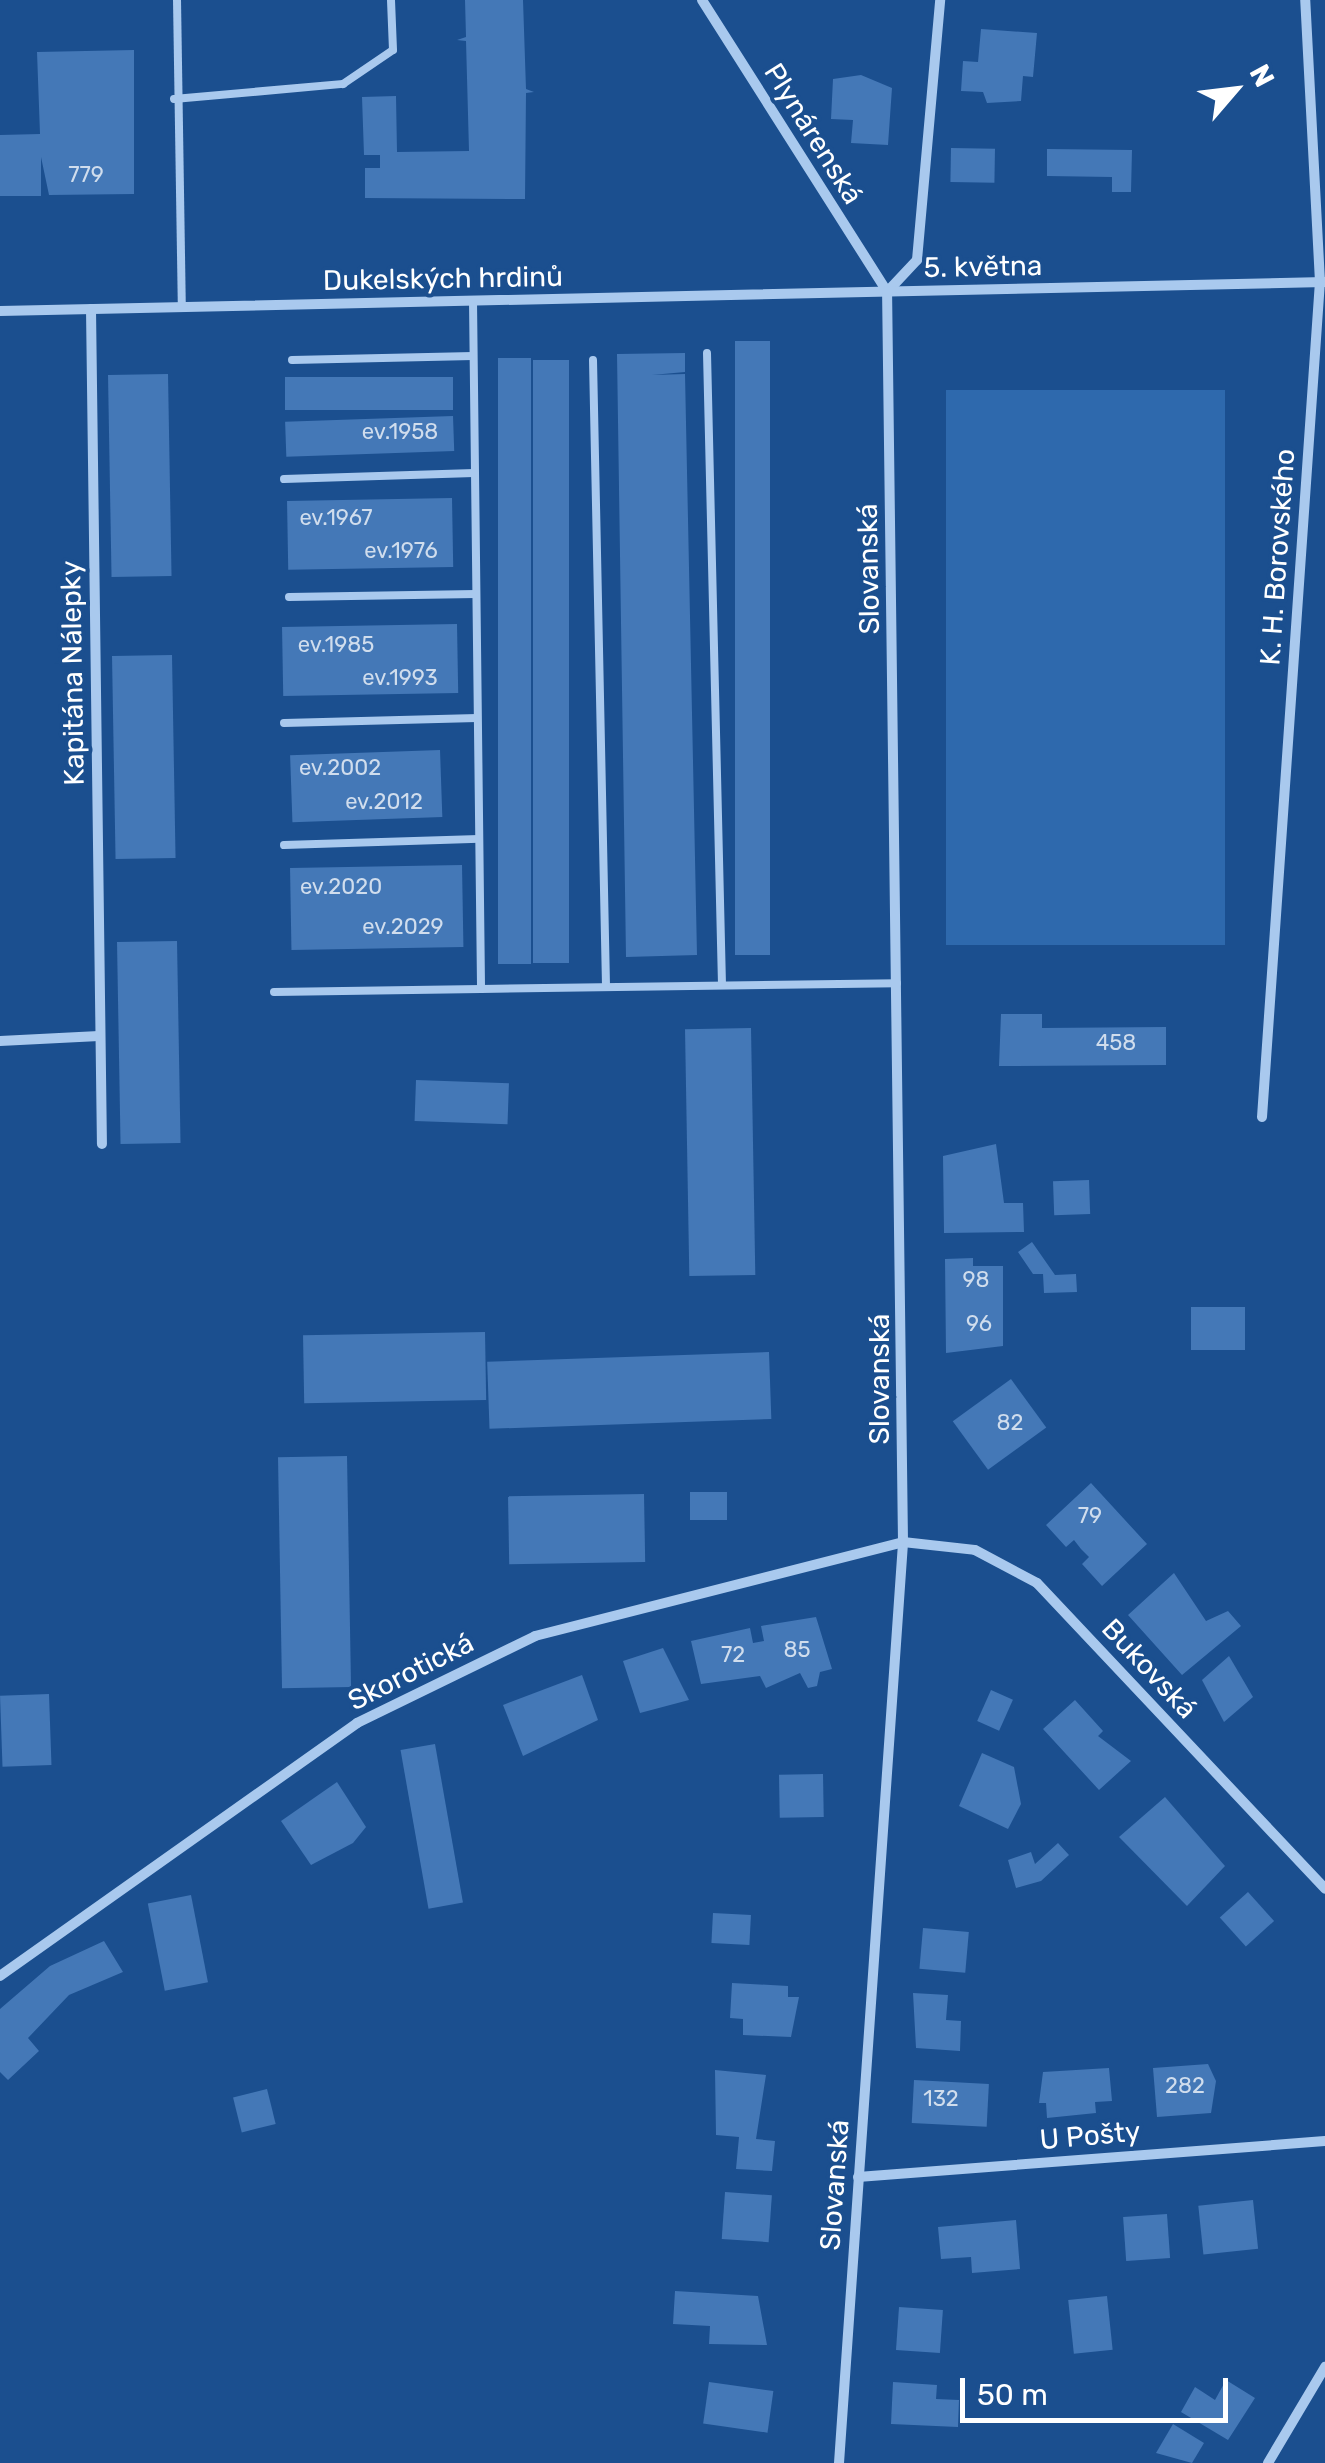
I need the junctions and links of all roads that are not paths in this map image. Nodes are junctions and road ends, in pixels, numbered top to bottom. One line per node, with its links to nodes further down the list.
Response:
1 (177, 0): 6 (lane)
2 (391, 0): 6 (lane)
3 (702, 0): 8 (street, Plynárenská)
4 (940, 0): 8 (street, 5. května)
5 (1304, 0): 7 (street, K. H. Borovského)
6 (174, 99): 10 (lane)
7 (1322, 282): 8 (street, 5. května); 32 (street, K. H. Borovského)
8 (887, 292): 9 (street, Dukelských hrdinů); 25 (street, Slovanská)
9 (472, 300): 10 (street, Dukelských hrdinů); 14 (lane)
10 (182, 307): 11 (street, Dukelských hrdinů)
11 (91, 309): 12 (street, Dukelských hrdinů); 30 (street, Kapitána Nálepky)
12 (0, 311)
13 (707, 353): 26 (lane)
14 (473, 356): 15 (lane); 17 (lane)
15 (292, 360)
16 (594, 360): 27 (lane)
17 (474, 473): 18 (lane); 19 (lane)
18 (284, 479)
19 (476, 594): 20 (lane); 21 (lane)
20 (289, 597)
21 (477, 718): 22 (lane); 23 (lane)
22 (284, 723)
23 (479, 838): 24 (lane); 28 (lane)
24 (284, 845)
25 (898, 983): 26 (lane); 34 (street, Slovanská)
26 (722, 984): 27 (lane)
27 (606, 985): 28 (lane)
28 (481, 990): 29 (lane)
29 (274, 992)
30 (99, 1036): 31 (street); 33 (street, Kapitána Nálepky)
31 (0, 1042)
32 (1262, 1117)
33 (102, 1144)
34 (904, 1542): 35 (street, Bukovská); 36 (street, Skorotická); 38 (street, Slovanská)
35 (1325, 1889)
36 (0, 1976)
37 (1325, 2140): 38 (street, U Pošty)
38 (858, 2177): 40 (street, Slovanská)
39 (1325, 2367): 41 (street)
40 (839, 2463)
41 (1268, 2463)

